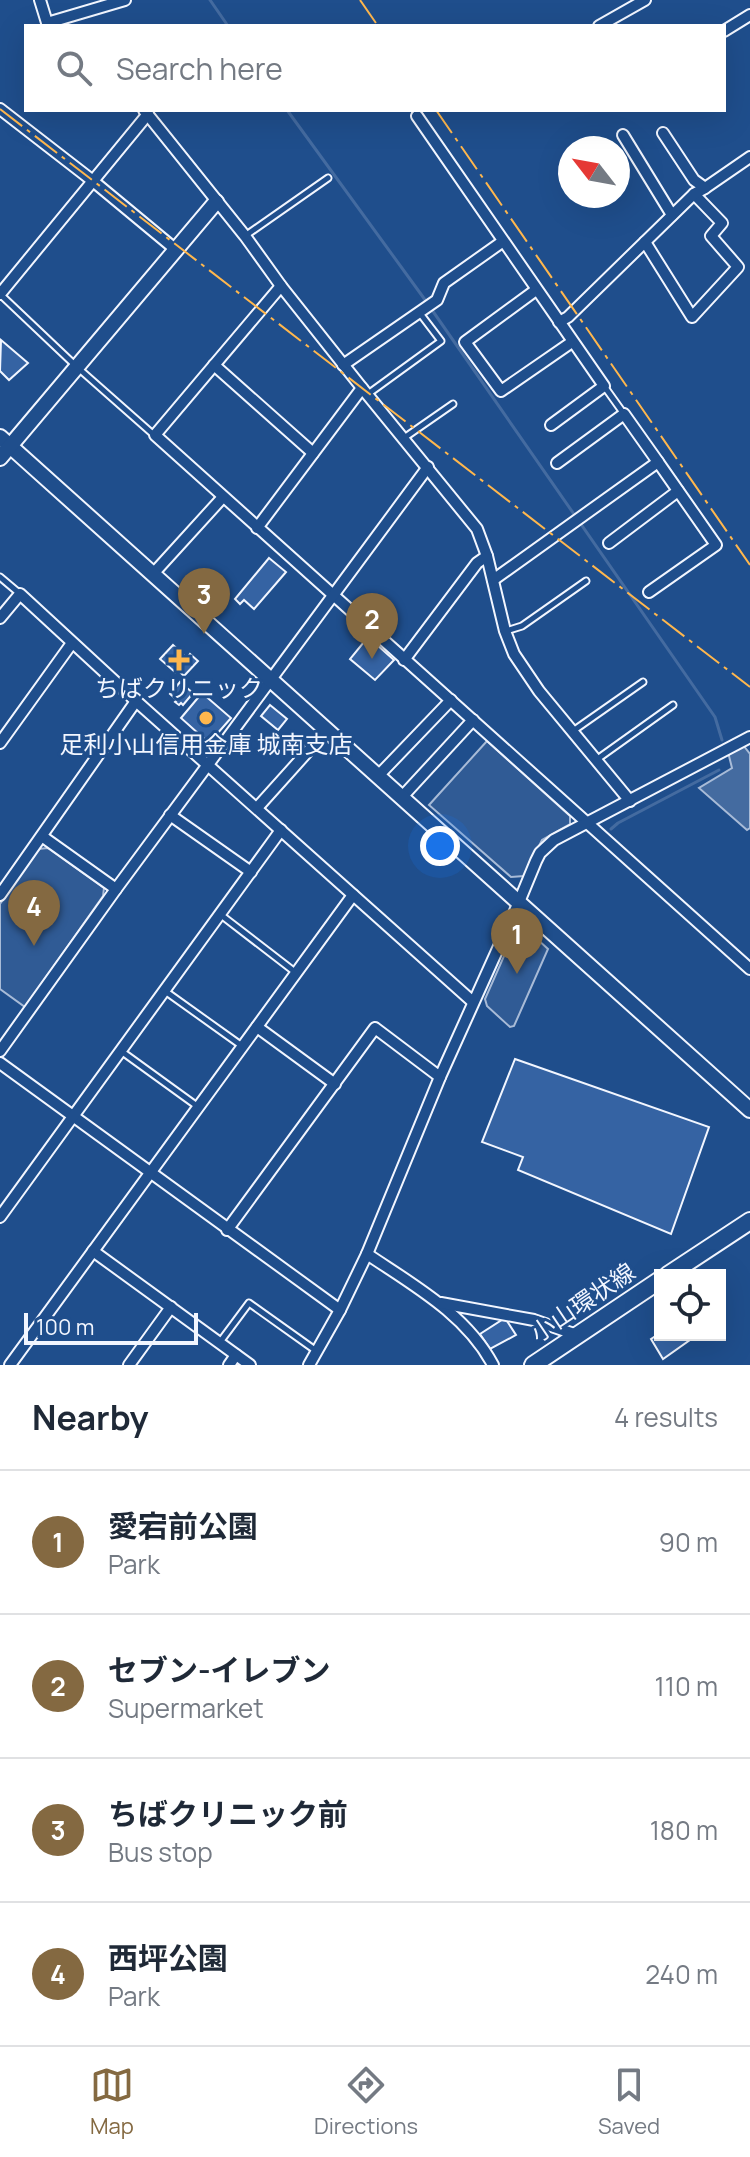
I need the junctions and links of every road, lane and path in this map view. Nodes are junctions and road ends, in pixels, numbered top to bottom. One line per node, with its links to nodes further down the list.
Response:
1 (40, 0): 5 (street)
2 (125, 0): 5 (street)
3 (645, 0): 6 (street)
4 (750, 15): 7 (street)
5 (47, 24)
6 (603, 24)
7 (726, 30)
8 (0, 109): 15 (street)
9 (146, 112): 15 (street); 18 (street)
10 (417, 116): 21 (street)
11 (663, 133): 16 (street)
12 (623, 135): 19 (street)
13 (750, 157): 16 (street)
14 (328, 178): 20 (lane)
15 (93, 181): 23 (street); 26 (street)
16 (705, 188): 17 (street)
17 (694, 194): 19 (street); 22 (street)
18 (216, 202): 20 (street); 23 (street)
19 (672, 215): 22 (street)
20 (245, 236): 24 (street)
21 (502, 242): 25 (street); 27 (street)
22 (645, 242): 28 (street)
23 (175, 249): 32 (street)
24 (281, 286): 30 (street); 31 (street)
25 (536, 290): 28 (street); 29 (street)
26 (0, 294): 32 (lane)
27 (419, 312): 31 (street); 34 (lane)
28 (559, 322): 29 (street)
29 (572, 342): 33 (street)
30 (214, 365): 38 (street); 41 (street)
31 (343, 365): 34 (street)
32 (77, 367): 38 (lane); 40 (street)
33 (604, 386): 36 (lane); 37 (street)
34 (365, 392): 39 (street); 41 (street)
35 (453, 404): 39 (lane)
36 (624, 414): 42 (street); 43 (street)
37 (551, 425)
38 (155, 435): 46 (street)
39 (404, 438): 44 (street)
40 (3, 447): 50 (street)
41 (313, 453): 47 (street)
42 (658, 462): 45 (street); 52 (street)
43 (557, 463)
44 (428, 467): 49 (street); 56 (street)
45 (678, 491): 48 (street); 54 (street)
46 (223, 497): 47 (street); 50 (street)
47 (257, 528): 56 (street)
48 (609, 543)
49 (487, 556): 52 (street); 60 (street)
50 (152, 575): 61 (street)
51 (0, 577): 55 (lane)
52 (493, 580): 58 (street)
53 (586, 581): 58 (lane)
54 (649, 592)
55 (20, 594): 57 (street); 59 (street)
56 (333, 594): 60 (street); 61 (street)
57 (0, 618)
58 (505, 631): 68 (street)
59 (72, 643): 64 (street); 70 (street)
60 (404, 660): 63 (street)
61 (270, 680): 67 (street); 72 (street)
62 (643, 682): 68 (lane)
63 (451, 700): 66 (street); 73 (street)
64 (136, 701): 72 (street); 80 (street)
65 (673, 705): 71 (lane)
66 (473, 720): 74 (street); 78 (street)
67 (327, 730): 73 (street); 76 (street)
68 (572, 732): 71 (street)
69 (750, 737): 75 (street)
70 (0, 743)
71 (596, 760): 75 (street)
72 (208, 764): 76 (street); 77 (street)
73 (378, 776): 74 (street)
74 (402, 797): 85 (street)
75 (630, 801): 78 (street)
76 (257, 808): 79 (street)
77 (170, 815): 81 (street); 82 (street)
78 (586, 823): 85 (street); 87 (street)
79 (281, 830): 81 (street); 84 (street)
80 (43, 837): 82 (street); 83 (street)
81 (251, 872): 86 (street)
82 (116, 889): 93 (street)
83 (0, 895)
84 (353, 895): 88 (street); 90 (street)
85 (519, 902): 90 (street); 99 (street)
86 (220, 915): 88 (lane); 89 (street)
87 (750, 969)
88 (296, 973): 91 (street)
89 (165, 991): 92 (lane); 94 (street)
90 (473, 1002): 96 (street)
91 (257, 1027): 92 (street); 97 (street)
92 (242, 1047): 98 (street)
93 (0, 1051)
94 (121, 1051): 98 (lane); 100 (street)
95 (0, 1063): 100 (street)
96 (440, 1077): 97 (street); 106 (street)
97 (335, 1084): 104 (street)
98 (198, 1107): 101 (street)
99 (750, 1110)
100 (74, 1116): 101 (street); 102 (street)
101 (150, 1173): 104 (street); 105 (street)
102 (0, 1217)
103 (750, 1221): 107 (main road, 小山環状線)
104 (227, 1230): 111 (street)
105 (93, 1251): 110 (street); 116 (street)
106 (367, 1254): 109 (street); 111 (street)
107 (677, 1269)
108 (654, 1284): 112 (main road, 小山環状線)
109 (439, 1302): 112 (street); 121 (street)
110 (171, 1307): 113 (street); 117 (street)
111 (340, 1310): 114 (street)
112 (577, 1335): 122 (main road, 小山環状線)
113 (219, 1343): 114 (lane); 115 (street)
114 (318, 1352): 120 (street)
115 (236, 1355): 118 (street); 119 (street)
116 (10, 1365)
117 (129, 1365)
118 (229, 1365)
119 (250, 1365)
120 (309, 1365)
121 (493, 1365)
122 (533, 1365)

